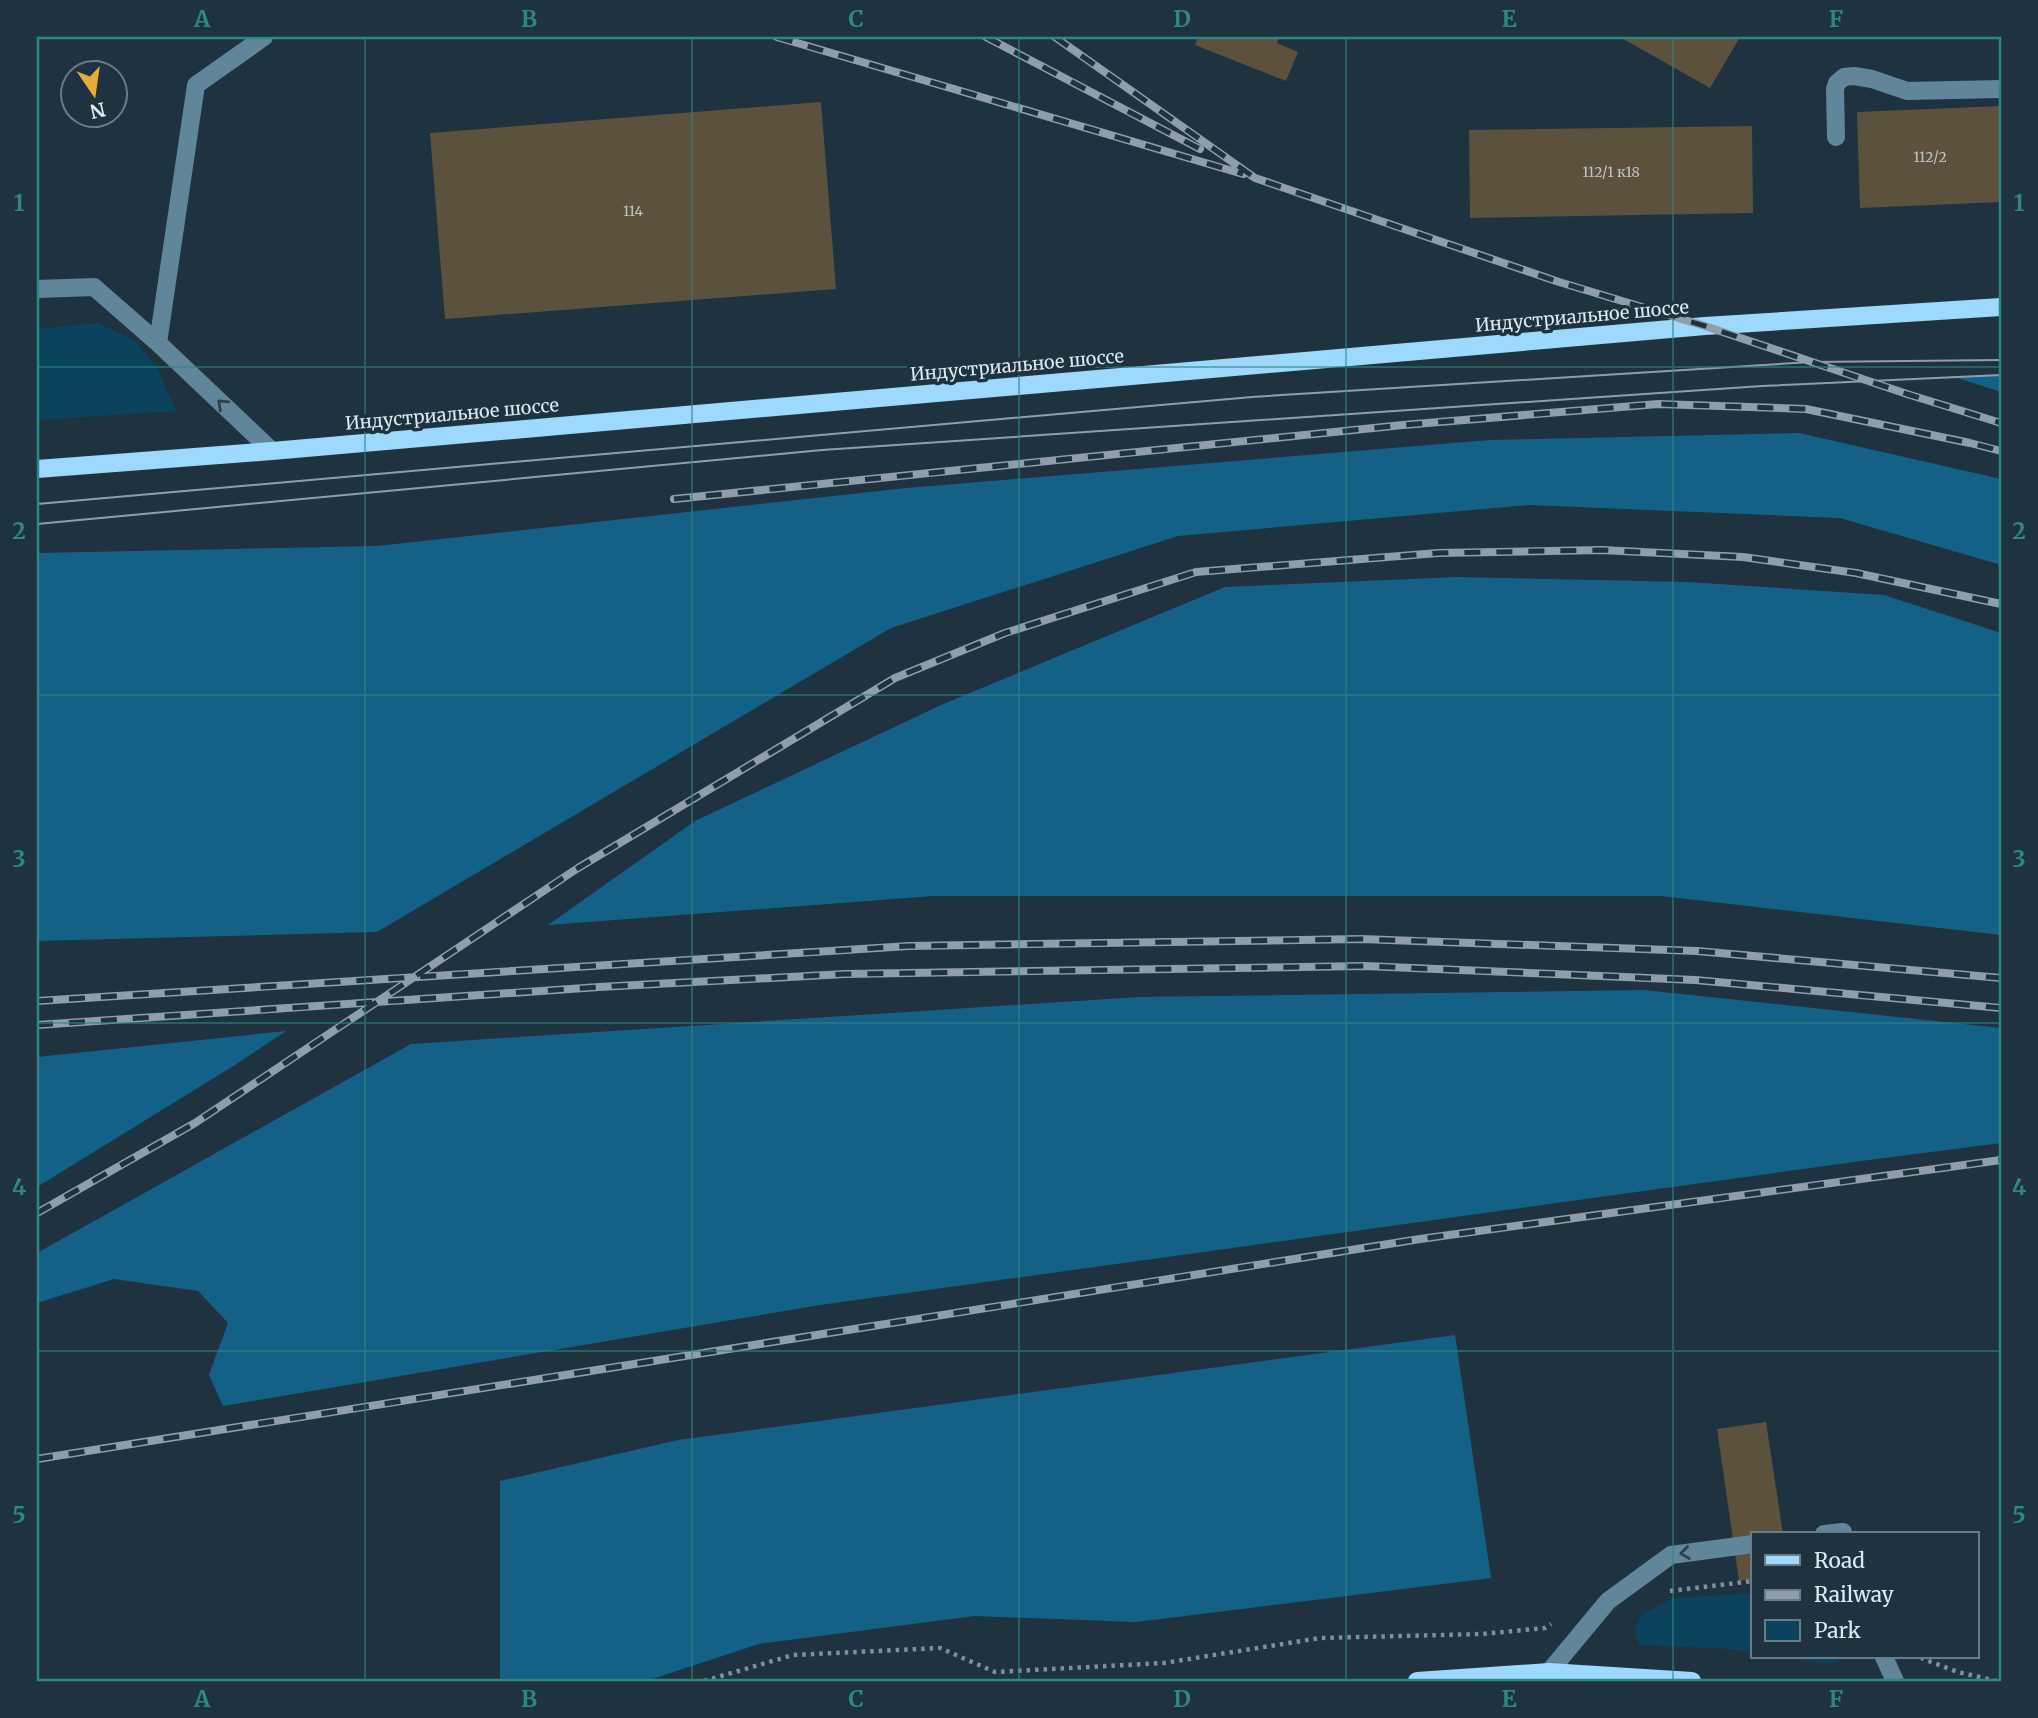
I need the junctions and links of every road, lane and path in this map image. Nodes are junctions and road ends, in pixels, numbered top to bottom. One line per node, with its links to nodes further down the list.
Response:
1 (264, 37): 6 (lane)
2 (2001, 89): 3 (lane)
3 (1836, 137)
4 (37, 289): 6 (lane)
5 (2001, 307): 7 (main road, Индустриальное шоссе)
6 (158, 343): 7 (lane, one-way to 6)
7 (272, 451): 8 (main road, Индустриальное шоссе)
8 (37, 469)
9 (1751, 1544): 15 (lane, one-way to 15)
10 (1751, 1581): 11 (path)
11 (1663, 1592)
12 (1554, 1622): 16 (path)
13 (1884, 1658): 19 (lane)
14 (1922, 1658): 20 (path)
15 (1549, 1672): 17 (main road); 18 (main road)
16 (704, 1681)
17 (1417, 1681)
18 (1692, 1681)
19 (1895, 1681)
20 (1996, 1681)

